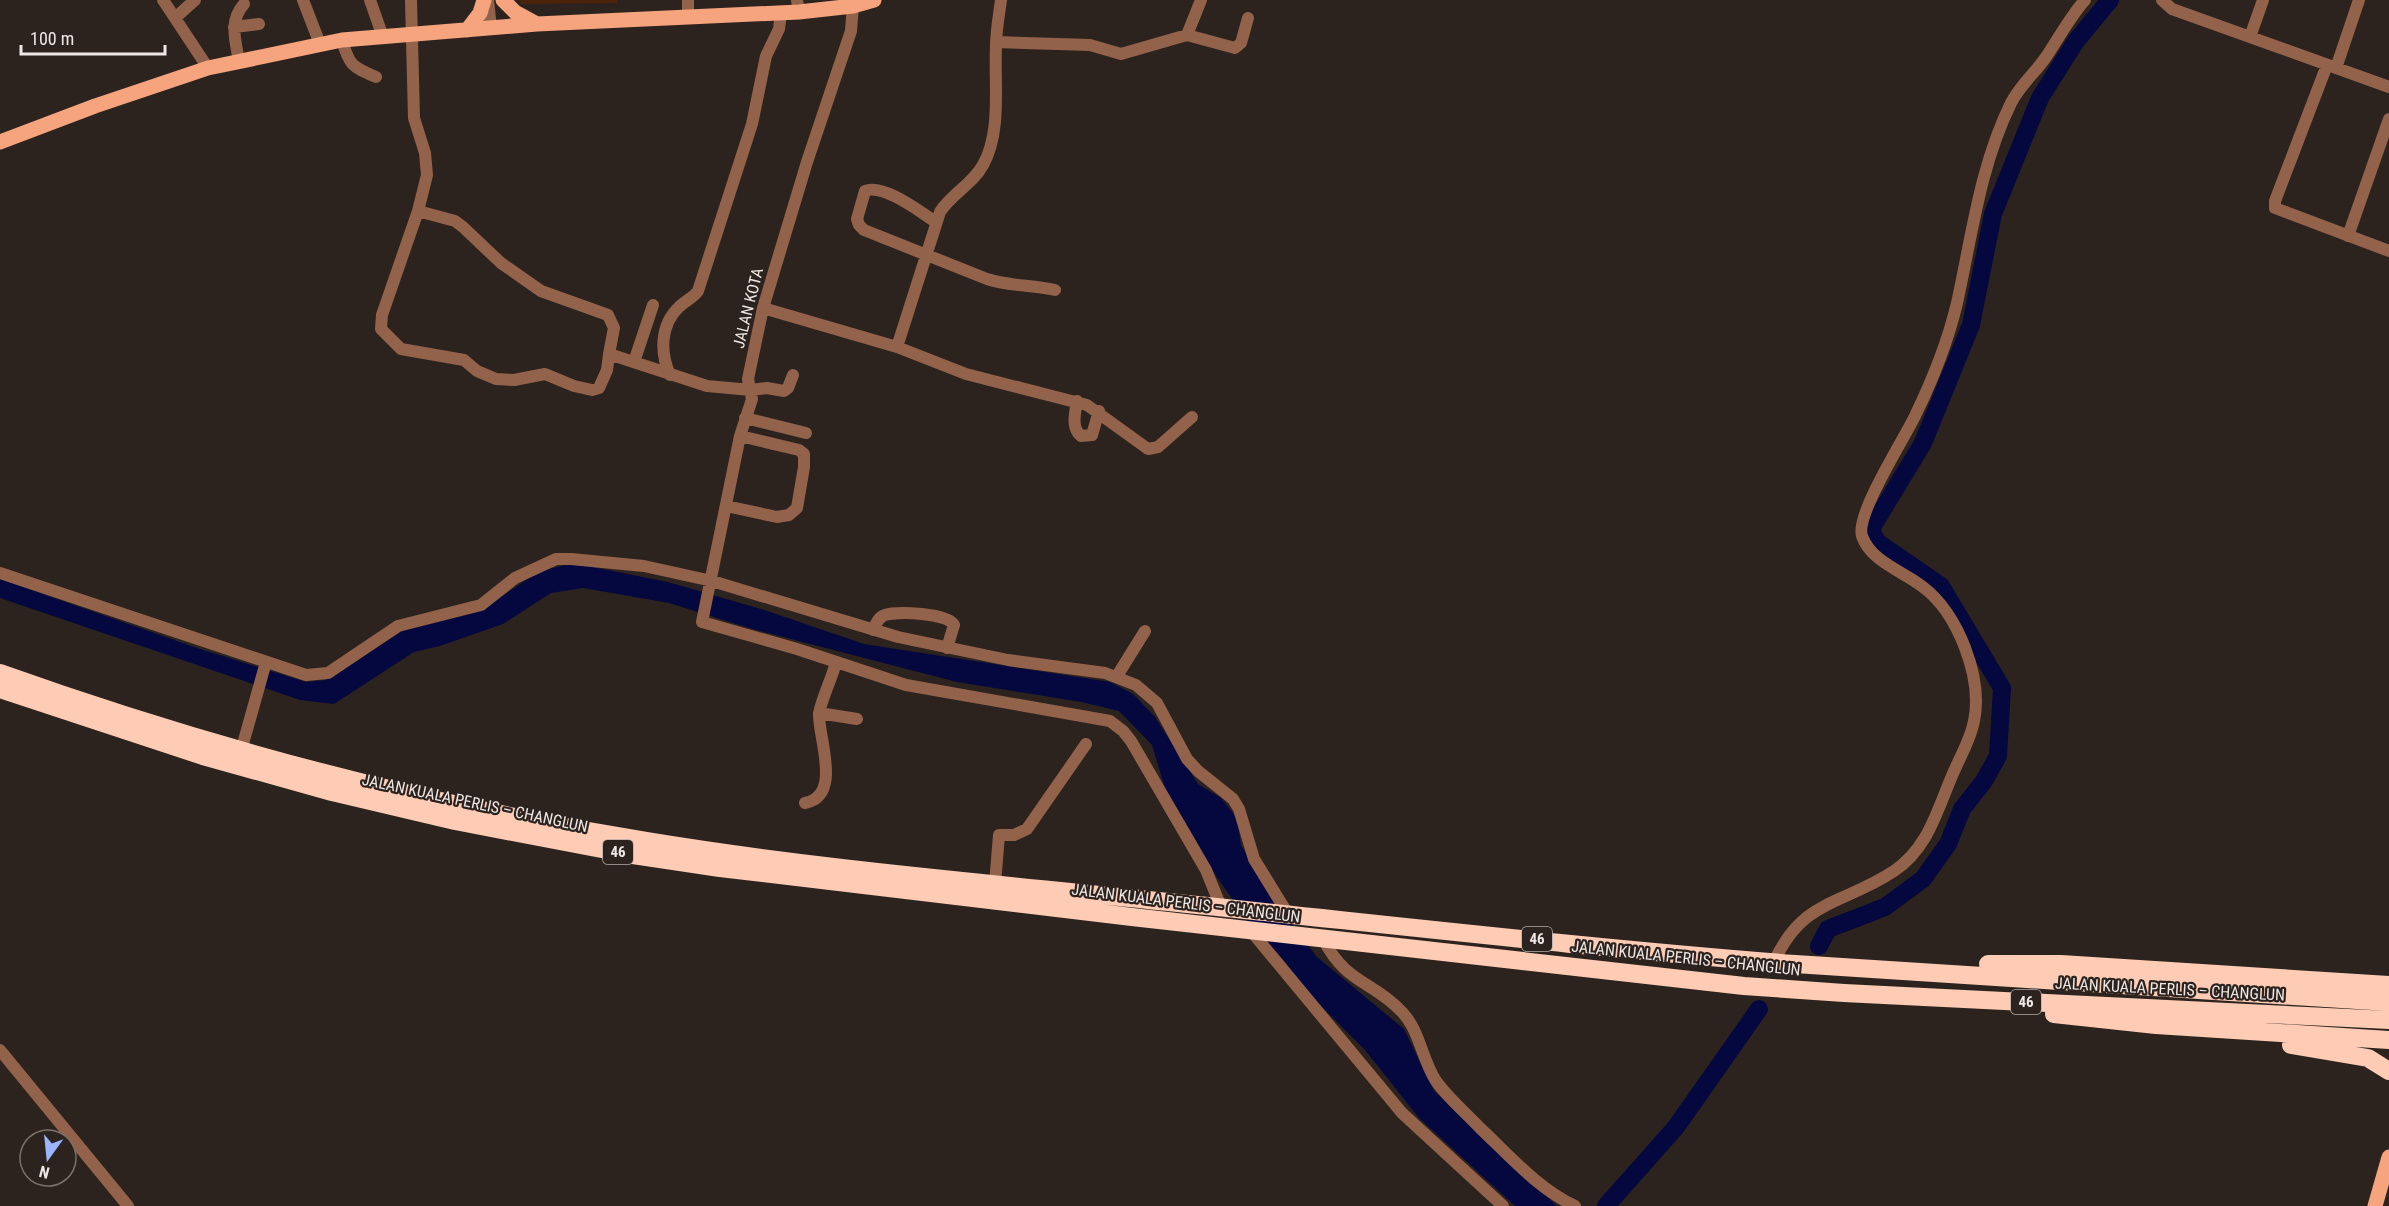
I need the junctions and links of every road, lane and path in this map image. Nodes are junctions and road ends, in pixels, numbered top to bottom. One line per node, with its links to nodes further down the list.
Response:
1 (163, 0): 22 (street)
2 (195, 0): 22 (street)
3 (303, 0): 35 (street)
4 (370, 0): 31 (street)
5 (411, 0): 29 (street)
6 (486, 0): 27 (street); 28 (main road)
7 (496, 0): 27 (street)
8 (503, 0): 25 (main road)
9 (688, 0): 21 (street)
10 (874, 0): 19 (main road)
11 (1001, 0): 34 (street)
12 (1201, 0): 30 (street)
13 (2085, 0): 86 (street)
14 (2162, 0): 32 (street)
15 (2263, 0): 32 (street)
16 (2359, 0): 37 (street)
17 (244, 4): 26 (street)
18 (798, 6): 19 (main road); 20 (main road)
19 (853, 6): 50 (street, JALAN KOTA)
20 (781, 13): 21 (main road); 54 (street)
21 (688, 17): 25 (main road)
22 (175, 18): 38 (street)
23 (1248, 18): 30 (street)
24 (259, 24): 26 (street)
25 (537, 24): 27 (main road)
26 (234, 27): 36 (street)
27 (495, 27): 28 (main road)
28 (467, 30): 29 (main road)
29 (414, 34): 31 (main road); 43 (street)
30 (1188, 35): 34 (street)
31 (383, 37): 33 (main road)
32 (2250, 37): 37 (street)
33 (342, 40): 35 (main road); 39 (street)
34 (996, 42): 44 (street)
35 (320, 44): 36 (main road)
36 (239, 61): 38 (main road)
37 (2331, 66): 40 (street); 45 (street)
38 (208, 68): 42 (main road)
39 (376, 77)
40 (2389, 87)
41 (2389, 118): 45 (street)
42 (0, 142)
43 (418, 211): 52 (street); 52 (street)
44 (936, 222): 47 (street); 47 (street)
45 (2349, 236): 46 (street)
46 (2389, 251)
47 (926, 254): 48 (street); 51 (street)
48 (1055, 290)
49 (653, 305): 53 (street)
50 (763, 308): 51 (street); 56 (street, JALAN KOTA)
51 (897, 347): 57 (street)
52 (609, 354): 53 (street)
53 (633, 362): 54 (street)
54 (670, 375): 56 (street)
55 (793, 375): 56 (street)
56 (751, 390): 60 (street, JALAN KOTA)
57 (1077, 401): 58 (street); 58 (street)
58 (1099, 411): 59 (street)
59 (1192, 417)
60 (745, 418): 61 (street); 62 (street, JALAN KOTA)
61 (806, 433)
62 (740, 436): 63 (street, JALAN KOTA); 63 (street)
63 (726, 506): 65 (street, JALAN KOTA)
64 (0, 573): 70 (street)
65 (711, 587): 66 (street); 69 (street, JALAN KOTA); 70 (street)
66 (873, 630): 68 (street); 68 (street)
67 (1145, 631): 72 (street)
68 (947, 648): 72 (street)
69 (836, 662): 75 (street); 82 (street)
70 (265, 665): 78 (street)
71 (0, 673): 78 (highway, JALAN KUALA PERLIS – CHANGLUN / 46)
72 (1117, 676): 83 (street)
73 (0, 689): 79 (highway, JALAN KUALA PERLIS – CHANGLUN / 46)
74 (0, 701): 79 (highway)
75 (819, 714): 76 (street); 80 (street)
76 (857, 719)
77 (1086, 744): 81 (street)
78 (242, 751): 81 (highway, JALAN KUALA PERLIS – CHANGLUN / 46)
79 (203, 756): 84 (highway, JALAN KUALA PERLIS – CHANGLUN / 46)
80 (805, 803)
81 (995, 884): 82 (highway, JALAN KUALA PERLIS – CHANGLUN / 46)
82 (1226, 908): 83 (highway, JALAN KUALA PERLIS – CHANGLUN / 46)
83 (1287, 915): 86 (highway, JALAN KUALA PERLIS – CHANGLUN / 46)
84 (1252, 931): 85 (highway, JALAN KUALA PERLIS – CHANGLUN / 46); 100 (street)
85 (1321, 939): 91 (highway, JALAN KUALA PERLIS – CHANGLUN / 46); 101 (street)
86 (1789, 963): 87 (highway, JALAN KUALA PERLIS – CHANGLUN / 46)
87 (1824, 964): 89 (highway); 92 (highway, JALAN KUALA PERLIS – CHANGLUN / 46)
88 (2389, 978): 89 (highway)
89 (2358, 983): 90 (highway)
90 (2389, 985)
91 (1855, 994): 93 (highway, JALAN KUALA PERLIS – CHANGLUN / 46); 94 (highway)
92 (2389, 1002)
93 (2389, 1020)
94 (2156, 1025): 95 (highway); 97 (highway)
95 (2389, 1040)
96 (0, 1050): 99 (street)
97 (2389, 1071)
98 (2389, 1157): 102 (main road)
99 (128, 1206)
100 (1503, 1206)
101 (1575, 1206)
102 (2375, 1206)

